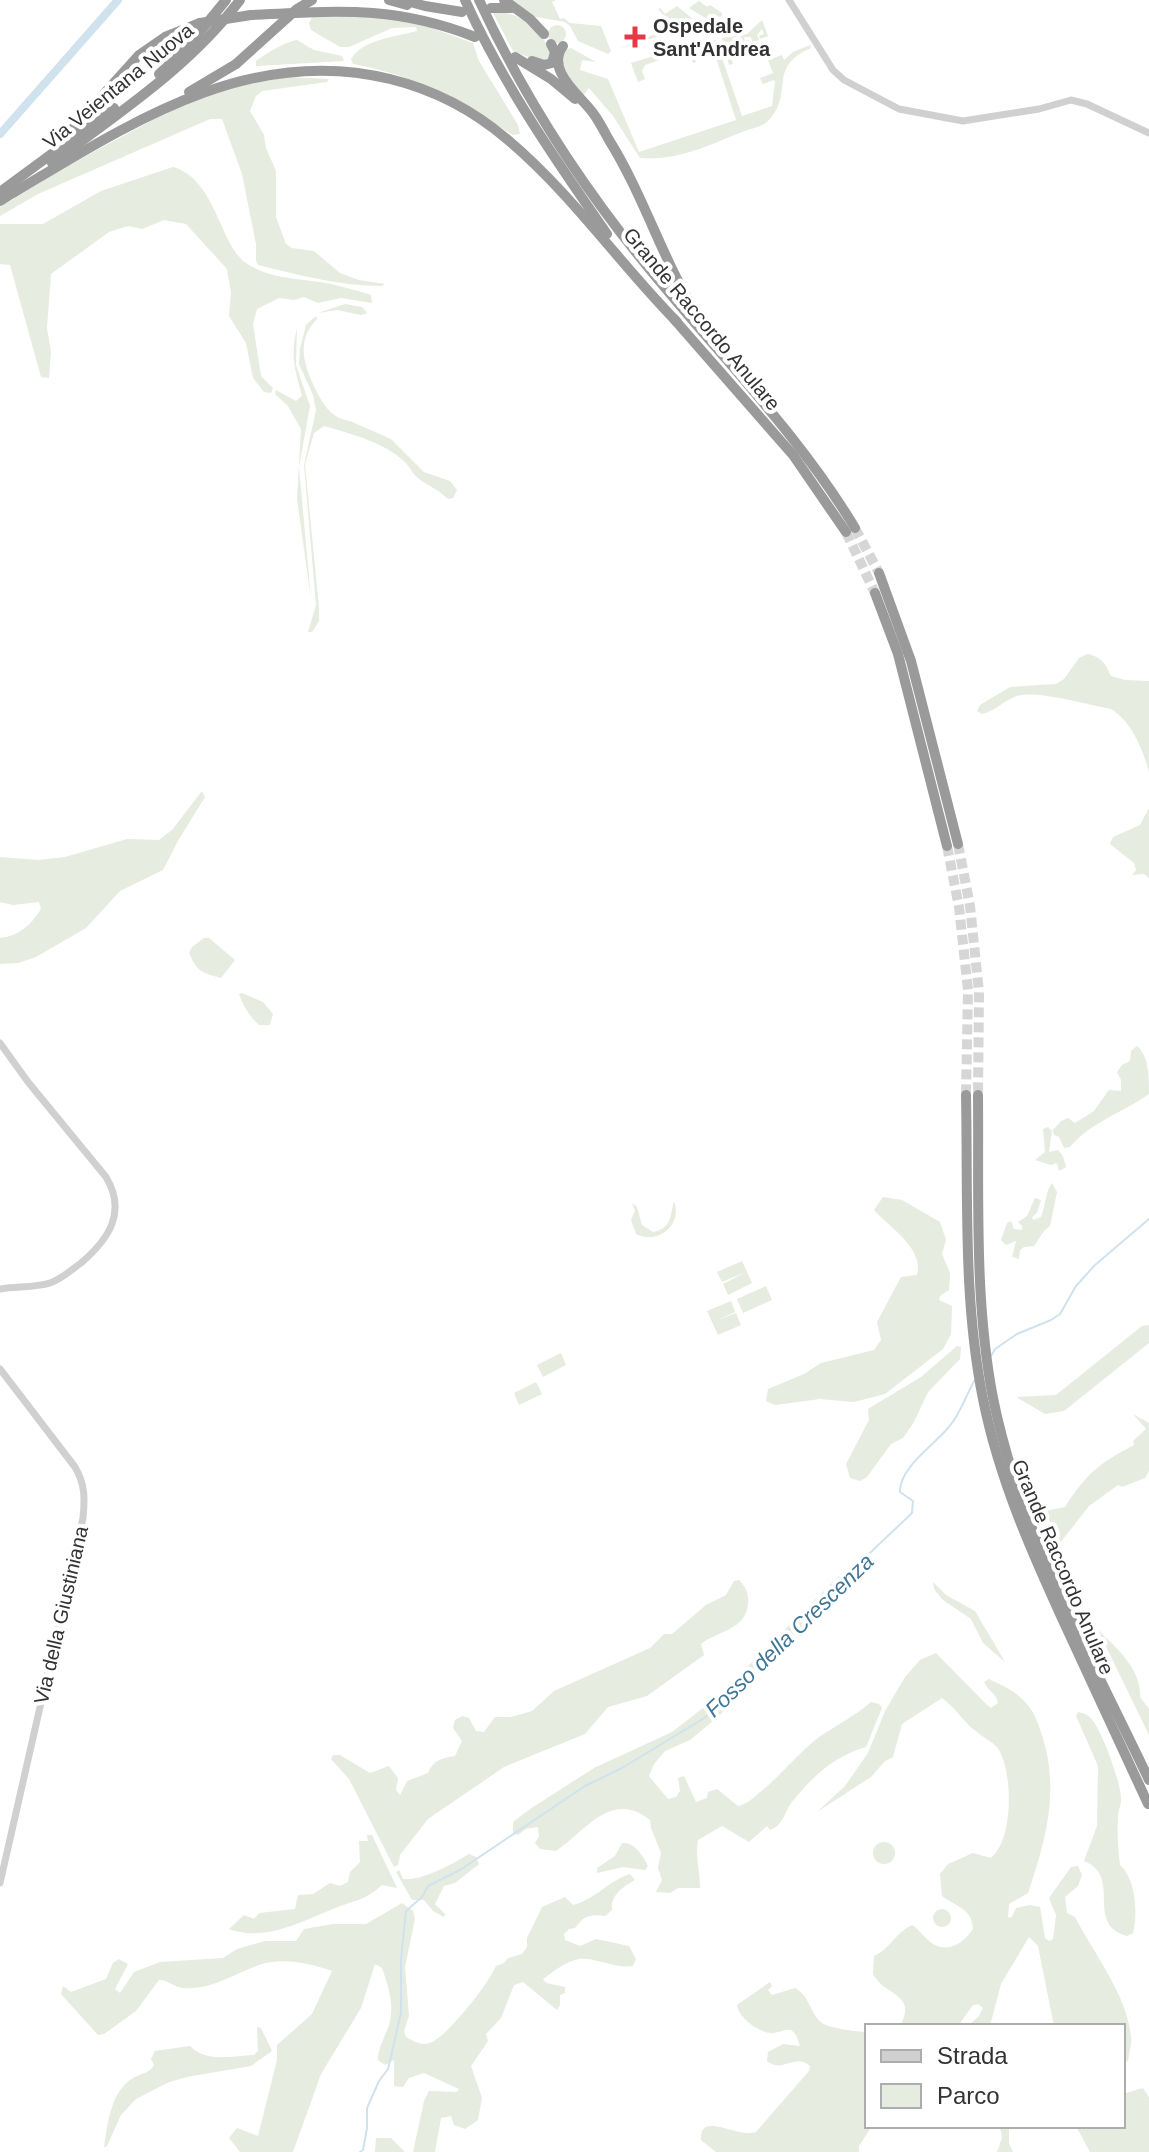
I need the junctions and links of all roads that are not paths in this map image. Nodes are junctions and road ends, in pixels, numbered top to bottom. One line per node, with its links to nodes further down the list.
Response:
1 (226, 0): 18 (highway)
2 (240, 0): 18 (highway, Via Veientana Nuova)
3 (312, 0): 15 (highway, bridge)
4 (389, 0): 9 (highway)
5 (403, 0): 9 (highway)
6 (479, 0): 21 (highway, Grande Raccordo Anulare)
7 (504, 0): 12 (highway)
8 (789, 0): 17 (street)
9 (425, 6): 10 (highway)
10 (465, 6): 20 (highway, Grande Raccordo Anulare)
11 (491, 8): 12 (highway)
12 (514, 9): 13 (highway)
13 (546, 29)
14 (475, 37): 18 (highway, bridge)
15 (157, 112): 18 (highway); 20 (highway)
16 (605, 133): 16 (highway); 21 (highway)
17 (1149, 133)
18 (6, 191): 19 (highway)
19 (0, 201)
20 (677, 322): 21 (highway, Grande Raccordo Anulare)
21 (729, 362)
22 (879, 573): 23 (highway)
23 (875, 593)
24 (0, 1043): 26 (street)
25 (972, 1095): 28 (highway, Grande Raccordo Anulare)
26 (0, 1289)
27 (0, 1369): 31 (street, Via della Giustiniana)
28 (995, 1432): 29 (highway, Grande Raccordo Anulare); 30 (highway, Grande Raccordo Anulare)
29 (1149, 1780)
30 (1148, 1804)
31 (0, 1883)

